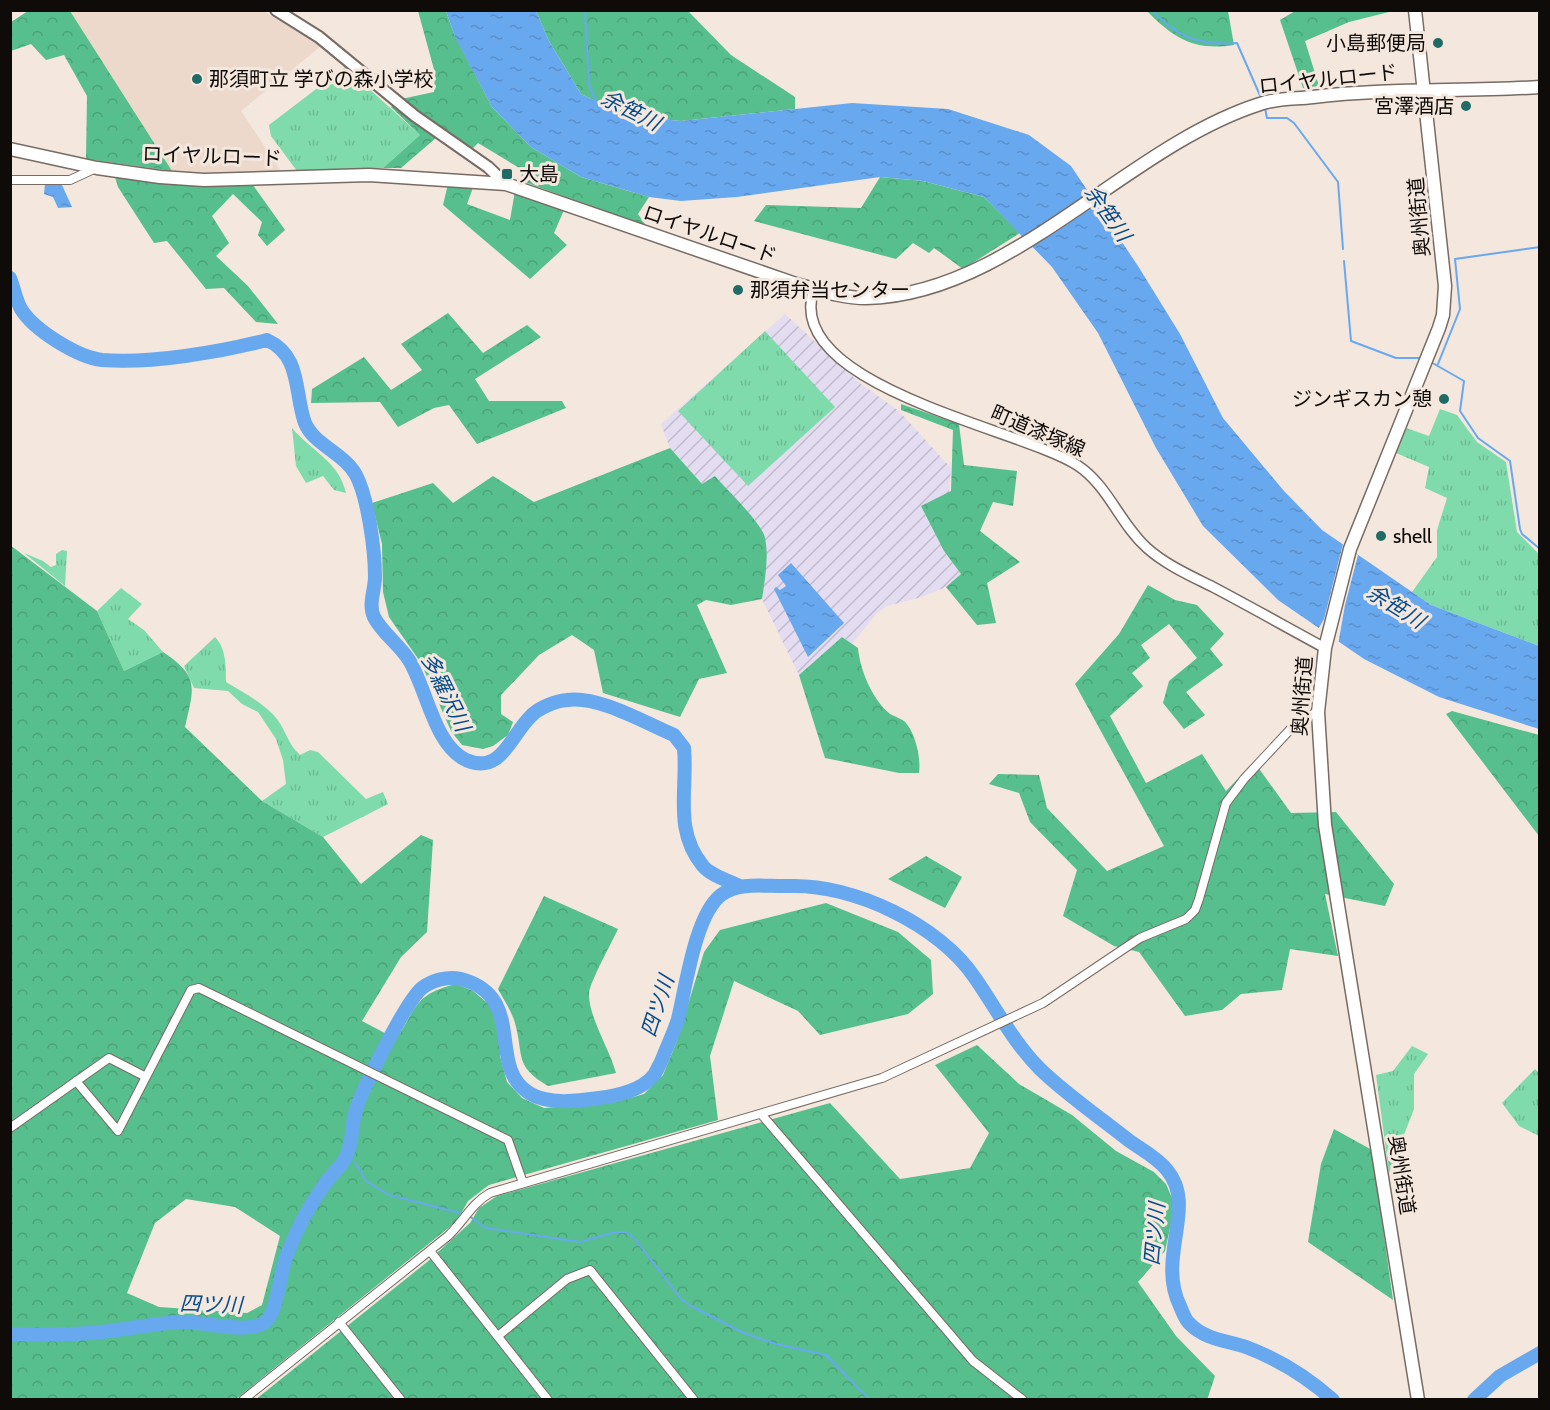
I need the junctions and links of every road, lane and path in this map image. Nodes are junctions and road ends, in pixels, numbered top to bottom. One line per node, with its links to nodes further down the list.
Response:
1 (276, 10): 8 (main road)
2 (1415, 10): 4 (main road, 奥州街道)
3 (1539, 87): 4 (main road, ロイヤルロード)
4 (1425, 90): 9 (main road, ロイヤルロード); 10 (main road, 奥州街道)
5 (10, 148): 6 (main road, ロイヤルロード)
6 (97, 168): 7 (street); 8 (main road, ロイヤルロード)
7 (10, 180)
8 (506, 184): 9 (main road, ロイヤルロード)
9 (814, 289): 10 (street, 町道漆塚線)
10 (1325, 648): 11 (main road, 奥州街道)
11 (1318, 712): 14 (street); 25 (main road, 奥州街道)
12 (146, 1077): 13 (street); 13 (street); 16 (street)
13 (76, 1082): 15 (street)
14 (762, 1115): 16 (street); 24 (street)
15 (10, 1128)
16 (523, 1183): 17 (street)
17 (430, 1251): 18 (street); 19 (street)
18 (339, 1322): 20 (street); 21 (street)
19 (498, 1336): 22 (street); 23 (street)
20 (243, 1400)
21 (401, 1400)
22 (548, 1400)
23 (694, 1400)
24 (1023, 1400)
25 (1418, 1400)

